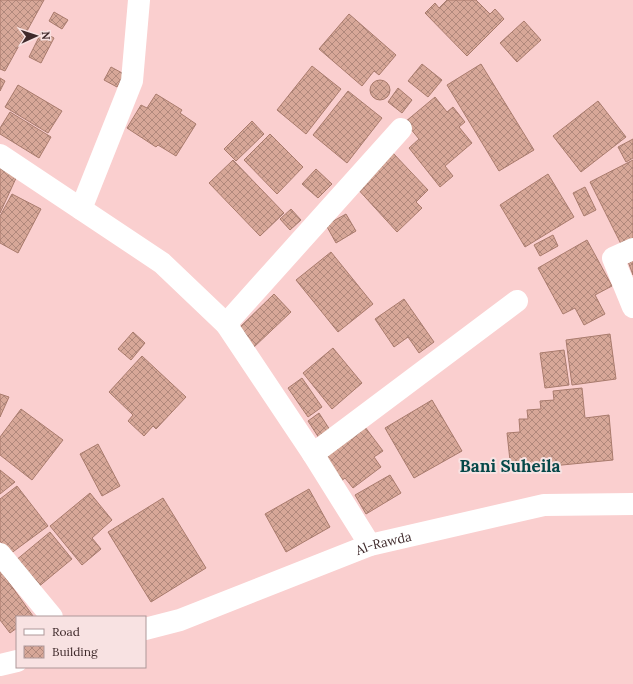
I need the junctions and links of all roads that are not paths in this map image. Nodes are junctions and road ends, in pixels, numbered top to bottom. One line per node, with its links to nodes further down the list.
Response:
1 (139, 0): 4 (street)
2 (401, 129): 8 (street)
3 (0, 155): 4 (street)
4 (81, 209): 8 (street)
5 (633, 249): 7 (street)
6 (518, 301): 9 (street)
7 (633, 307)
8 (226, 324): 9 (street)
9 (313, 454): 11 (street)
10 (633, 504): 11 (street, Al-Rawda)
11 (370, 545): 14 (street, Al-Rawda)
12 (0, 554): 13 (street)
13 (51, 616)
14 (146, 629)
15 (16, 661): 16 (street)
16 (0, 665)

